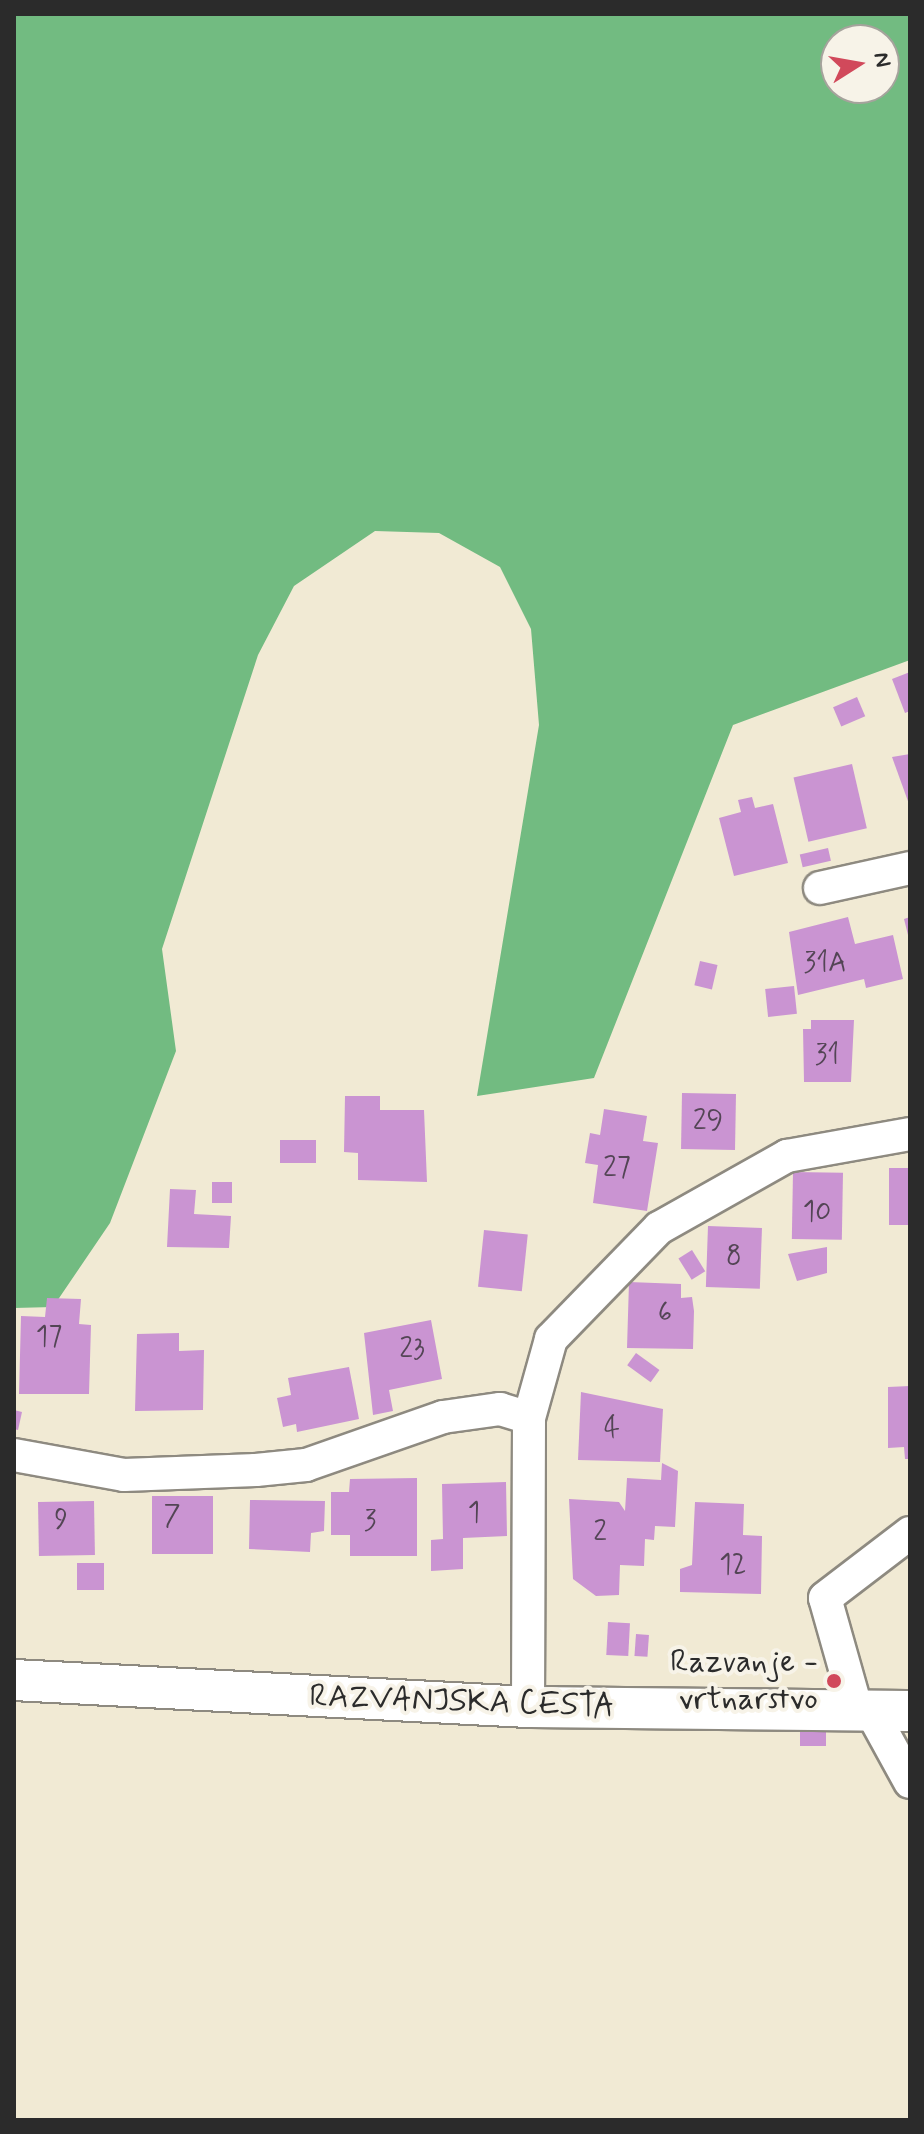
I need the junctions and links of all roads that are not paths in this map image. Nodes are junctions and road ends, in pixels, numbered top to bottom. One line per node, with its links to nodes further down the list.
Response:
1 (910, 868): 2 (street)
2 (820, 888)
3 (910, 1134): 4 (street)
4 (529, 1418): 5 (street); 8 (street)
5 (14, 1455)
6 (910, 1533): 9 (street)
7 (14, 1680): 8 (street, RAZVANJSKA CESTA)
8 (528, 1707): 9 (street, RAZVANJSKA CESTA)
9 (864, 1711): 10 (street, RAZVANJSKA CESTA); 11 (street)
10 (910, 1711)
11 (910, 1782)

